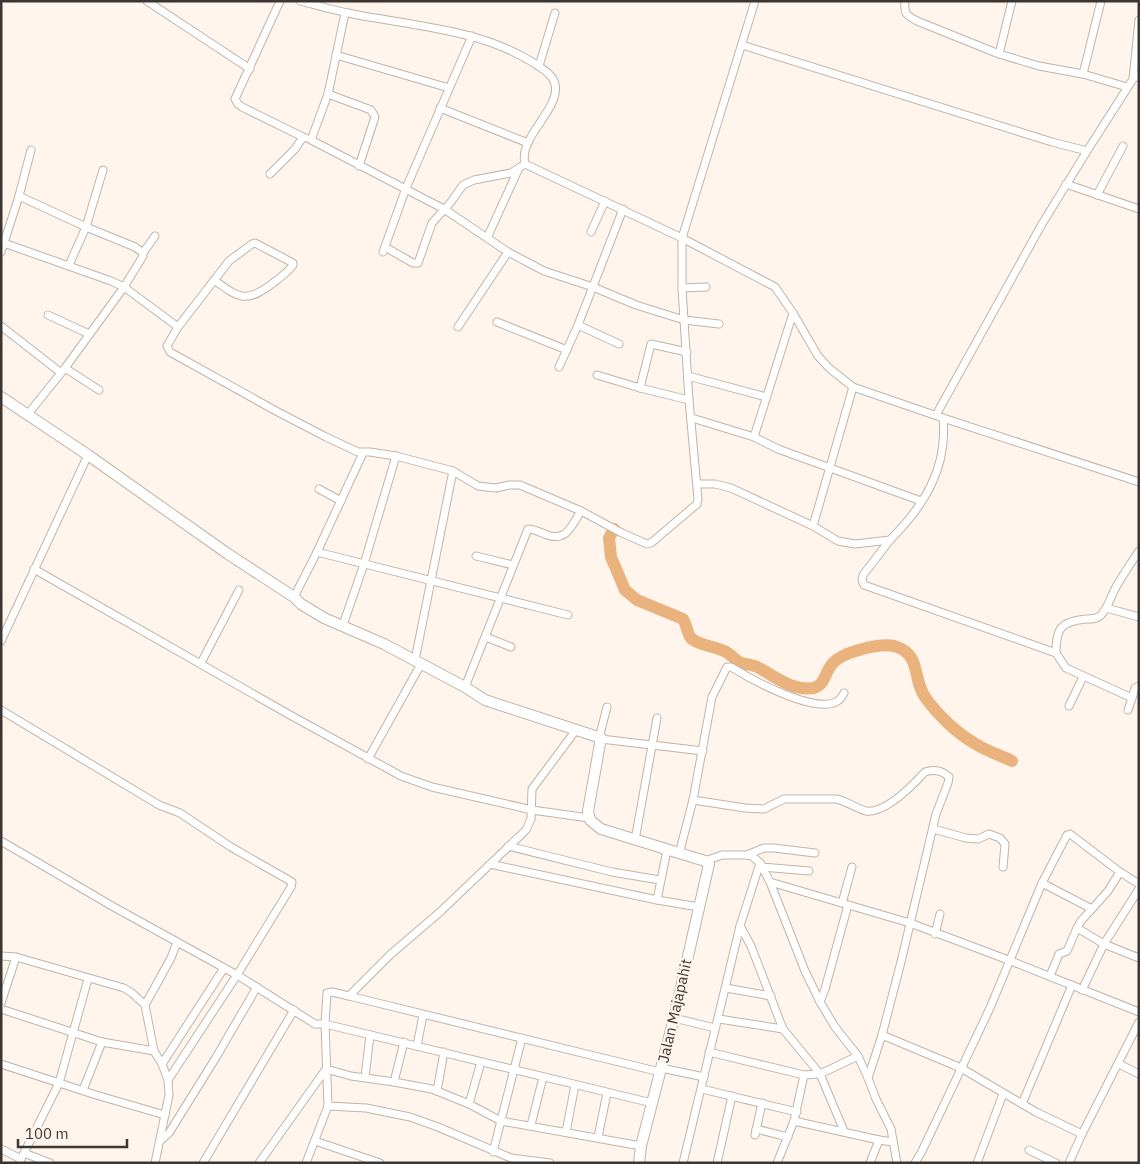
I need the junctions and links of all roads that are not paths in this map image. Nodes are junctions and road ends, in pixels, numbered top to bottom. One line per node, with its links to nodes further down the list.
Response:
1 (147, 1): 17 (street)
2 (280, 1): 17 (street)
3 (300, 1): 8 (street)
4 (755, 1): 13 (street)
5 (905, 1): 14 (street)
6 (1012, 1): 14 (street)
7 (1101, 1): 18 (street)
8 (331, 4): 9 (street)
9 (345, 13): 12 (street); 15 (street)
10 (555, 13): 16 (street)
11 (1139, 20): 19 (street)
12 (472, 36): 16 (street); 21 (street)
13 (742, 45): 29 (street); 46 (street)
14 (999, 54): 18 (street)
15 (336, 55): 21 (street); 22 (street)
16 (539, 66): 26 (street)
17 (250, 69): 24 (street)
18 (1083, 74): 20 (street)
19 (1136, 77): 20 (street)
20 (1128, 87): 29 (street)
21 (449, 88): 23 (street)
22 (328, 94): 25 (street); 30 (street)
23 (440, 108): 26 (street); 35 (street)
24 (303, 137): 25 (street); 33 (street)
25 (311, 140): 30 (street)
26 (528, 143): 31 (street)
27 (1123, 146): 36 (street)
28 (31, 150): 37 (street)
29 (1086, 151): 34 (street)
30 (359, 166): 35 (street)
31 (522, 166): 38 (street); 39 (street); 45 (street)
32 (103, 170): 42 (street)
33 (270, 174)
34 (1066, 184): 36 (street); 81 (street)
35 (406, 188): 39 (street); 39 (street)
36 (1097, 195): 41 (street)
37 (19, 196): 42 (street); 47 (street)
38 (605, 201): 40 (street); 43 (street)
39 (444, 209): 45 (street)
40 (623, 209): 46 (street); 53 (street)
41 (1139, 209)
42 (86, 227): 50 (street); 51 (street)
43 (591, 232)
44 (155, 236): 50 (street)
45 (486, 238): 49 (street)
46 (682, 238): 56 (street); 57 (street)
47 (3, 242): 48 (street); 51 (street)
48 (1, 252)
49 (508, 252): 53 (street); 65 (street)
50 (143, 253): 55 (street)
51 (69, 265): 55 (street)
52 (214, 280): 52 (street); 64 (street)
53 (593, 287): 59 (street); 62 (street)
54 (706, 287): 56 (street)
55 (124, 288): 64 (street); 66 (street)
56 (682, 288): 59 (street)
57 (793, 313): 74 (street); 77 (street)
58 (48, 315): 66 (street)
59 (684, 320): 61 (street); 69 (street)
60 (497, 322): 68 (street)
61 (719, 324)
62 (578, 325): 67 (street); 68 (street)
63 (1, 326): 71 (street)
64 (178, 327): 84 (street)
65 (458, 328)
66 (90, 334): 71 (street)
67 (619, 344)
68 (567, 350): 70 (street)
69 (687, 352): 73 (street); 75 (street)
70 (559, 366)
71 (63, 370): 76 (street); 80 (street)
72 (597, 375): 75 (street)
73 (688, 376): 77 (street); 79 (street)
74 (853, 387): 81 (street); 87 (street)
75 (640, 388): 79 (street)
76 (99, 390)
77 (766, 397): 83 (street)
78 (1, 398): 80 (street)
79 (689, 400): 82 (street)
80 (28, 414): 85 (street)
81 (940, 416): 89 (street); 92 (street)
82 (692, 418): 83 (street); 90 (street)
83 (754, 437): 87 (street)
84 (363, 453): 86 (street); 93 (street)
85 (88, 455): 102 (street); 105 (street)
86 (396, 456): 88 (street); 100 (street)
87 (829, 467): 92 (street); 95 (street)
88 (453, 471): 94 (street); 103 (street)
89 (1139, 482)
90 (697, 484): 94 (street); 95 (street)
91 (319, 489): 93 (street)
92 (921, 500): 96 (street)
93 (341, 501): 98 (street)
94 (581, 511): 101 (street)
95 (813, 526): 96 (street)
96 (890, 540): 114 (street)
97 (1139, 551): 107 (street)
98 (317, 552): 100 (street); 105 (street)
99 (476, 556): 101 (street)
100 (364, 564): 103 (street); 110 (street)
101 (513, 565): 106 (street)
102 (34, 569): 112 (street); 116 (street)
103 (431, 581): 106 (street); 115 (street)
104 (239, 590): 116 (street)
105 (294, 597): 110 (street)
106 (500, 597): 108 (street); 111 (street)
107 (1106, 608): 109 (street); 114 (street)
108 (568, 614)
109 (1139, 617)
110 (343, 625): 115 (street)
111 (486, 637): 113 (street); 119 (street)
112 (1, 641)
113 (511, 646)
114 (1056, 654): 117 (street)
115 (418, 662): 119 (street); 131 (street)
116 (200, 663): 131 (street)
117 (1083, 677): 121 (street); 122 (street)
118 (1139, 686): 121 (street)
119 (465, 687): 127 (street)
120 (844, 693): 130 (street)
121 (1132, 698): 125 (street)
122 (1069, 706)
123 (607, 707): 128 (street)
124 (1, 710): 171 (street)
125 (1128, 710)
126 (657, 718): 129 (street)
127 (576, 730): 128 (street); 133 (street)
128 (600, 739): 129 (street); 134 (street)
129 (652, 745): 130 (street); 136 (street)
130 (703, 751): 132 (street)
131 (368, 759): 133 (street)
132 (693, 800): 135 (street); 141 (street)
133 (532, 810): 134 (street); 138 (street)
134 (589, 818): 136 (street)
135 (933, 829): 147 (street); 160 (street)
136 (635, 840): 139 (street)
137 (1, 841): 164 (street)
138 (508, 846): 144 (street); 150 (street)
139 (667, 850): 141 (street); 150 (street)
140 (815, 853): 142 (street)
141 (679, 854): 143 (street)
142 (747, 854): 143 (street); 145 (street)
143 (705, 861): 157 (street, Jalan Majapahit)
144 (490, 864): 155 (street); 178 (street)
145 (761, 865): 148 (street); 151 (street); 161 (street)
146 (852, 867): 156 (street)
147 (1003, 867)
148 (809, 871)
149 (1120, 872): 152 (street); 153 (street); 158 (street)
150 (660, 880): 155 (street)
151 (770, 882): 156 (street); 180 (street)
152 (1042, 883): 158 (street); 169 (street)
153 (1139, 884)
154 (1139, 889): 165 (street)
155 (656, 900): 157 (street)
156 (845, 904): 160 (street); 180 (street)
157 (699, 907): 187 (street, Jalan Majapahit)
158 (1092, 908): 162 (street)
159 (940, 914): 163 (street)
160 (910, 923): 163 (street); 195 (street)
161 (740, 926): 176 (street); 179 (street)
162 (1077, 928): 165 (street); 172 (street)
163 (935, 934): 169 (street)
164 (177, 942): 170 (street); 182 (street)
165 (1104, 944): 168 (street); 177 (street)
166 (1, 956): 167 (street)
167 (16, 957): 173 (street); 181 (street)
168 (1139, 958)
169 (1011, 960): 172 (street); 208 (street)
170 (224, 968): 171 (street); 206 (street)
171 (237, 975): 175 (street); 219 (street)
172 (1050, 976): 174 (street)
173 (88, 979): 182 (street); 193 (street)
174 (1072, 985): 177 (street); 232 (street)
175 (257, 987): 184 (street); 245 (street)
176 (726, 988): 179 (street); 188 (street)
177 (1082, 990): 185 (street)
178 (349, 996): 186 (street); 190 (street)
179 (770, 996): 192 (street)
180 (820, 1002): 203 (street)
181 (1, 1003)
182 (145, 1005): 200 (street)
183 (1, 1009): 193 (street)
184 (294, 1010): 190 (street); 256 (street)
185 (1139, 1012)
186 (423, 1014): 196 (street); 199 (street)
187 (674, 1018): 191 (street); 211 (street, Jalan Majapahit)
188 (718, 1019): 191 (street); 192 (street)
189 (1139, 1022): 207 (street)
190 (325, 1024): 194 (street); 209 (street)
191 (715, 1028): 202 (street)
192 (783, 1028): 212 (street)
193 (73, 1033): 197 (street); 221 (street)
194 (370, 1035): 198 (street); 215 (street)
195 (882, 1036): 208 (street); 218 (street)
196 (522, 1038): 210 (street); 211 (street)
197 (102, 1042): 200 (street); 224 (street)
198 (404, 1042): 199 (street); 220 (street)
199 (417, 1046): 201 (street)
200 (154, 1051): 206 (street)
201 (444, 1052): 204 (street); 225 (street)
202 (709, 1052): 214 (street); 217 (street)
203 (858, 1056): 212 (street); 218 (street)
204 (481, 1062): 210 (street); 231 (street)
205 (1, 1064): 221 (street)
206 (162, 1064): 219 (street)
207 (1118, 1064): 213 (street); 241 (street)
208 (961, 1068): 227 (street); 267 (street)
209 (326, 1069): 215 (street); 233 (street); 257 (street)
210 (513, 1069): 216 (street); 236 (street)
211 (661, 1070): 217 (street); 229 (street, Jalan Majapahit)
212 (820, 1074): 214 (street); 239 (street)
213 (1139, 1074)
214 (804, 1075): 234 (street)
215 (365, 1077): 220 (street)
216 (543, 1077): 222 (street); 238 (street)
217 (704, 1077): 223 (street)
218 (868, 1078): 247 (street)
219 (168, 1080): 235 (street)
220 (394, 1082): 225 (street)
221 (58, 1083): 224 (street); 252 (street)
222 (575, 1085): 226 (street); 240 (street)
223 (702, 1089): 228 (street); 262 (street)
224 (84, 1090): 235 (street)
225 (437, 1091): 231 (street)
226 (607, 1093): 229 (street); 242 (street)
227 (1003, 1094): 232 (street); 268 (street)
228 (732, 1096): 230 (street); 263 (street)
229 (652, 1103): 248 (street, Jalan Majapahit)
230 (762, 1103): 234 (street); 243 (street)
231 (469, 1104): 236 (street)
232 (1022, 1104): 241 (street)
233 (328, 1106): 246 (street); 251 (street)
234 (797, 1112): 237 (street)
235 (165, 1116): 245 (street)
236 (501, 1121): 238 (street); 251 (street)
237 (794, 1121): 239 (street); 243 (street)
238 (531, 1125): 240 (street)
239 (844, 1131): 244 (street)
240 (566, 1132): 242 (street)
241 (1082, 1134): 270 (street)
242 (598, 1137): 248 (street)
243 (788, 1137): 264 (street)
244 (879, 1140): 247 (street); 265 (street)
245 (160, 1141): 255 (street)
246 (315, 1141): 258 (street); 259 (street)
247 (893, 1142): 266 (street)
248 (641, 1146): 261 (street, Jalan Majapahit)
249 (1, 1148): 252 (street)
250 (1029, 1150): 269 (street)
251 (493, 1152): 253 (street)
252 (21, 1158): 254 (street)
253 (510, 1160): 260 (street)
254 (50, 1163)
255 (155, 1163)
256 (203, 1163)
257 (259, 1163)
258 (306, 1163)
259 (380, 1163)
260 (550, 1163)
261 (639, 1163)
262 (683, 1163)
263 (717, 1163)
264 (777, 1163)
265 (870, 1163)
266 (897, 1163)
267 (915, 1163)
268 (977, 1163)
269 (1056, 1163)
270 (1069, 1163)

